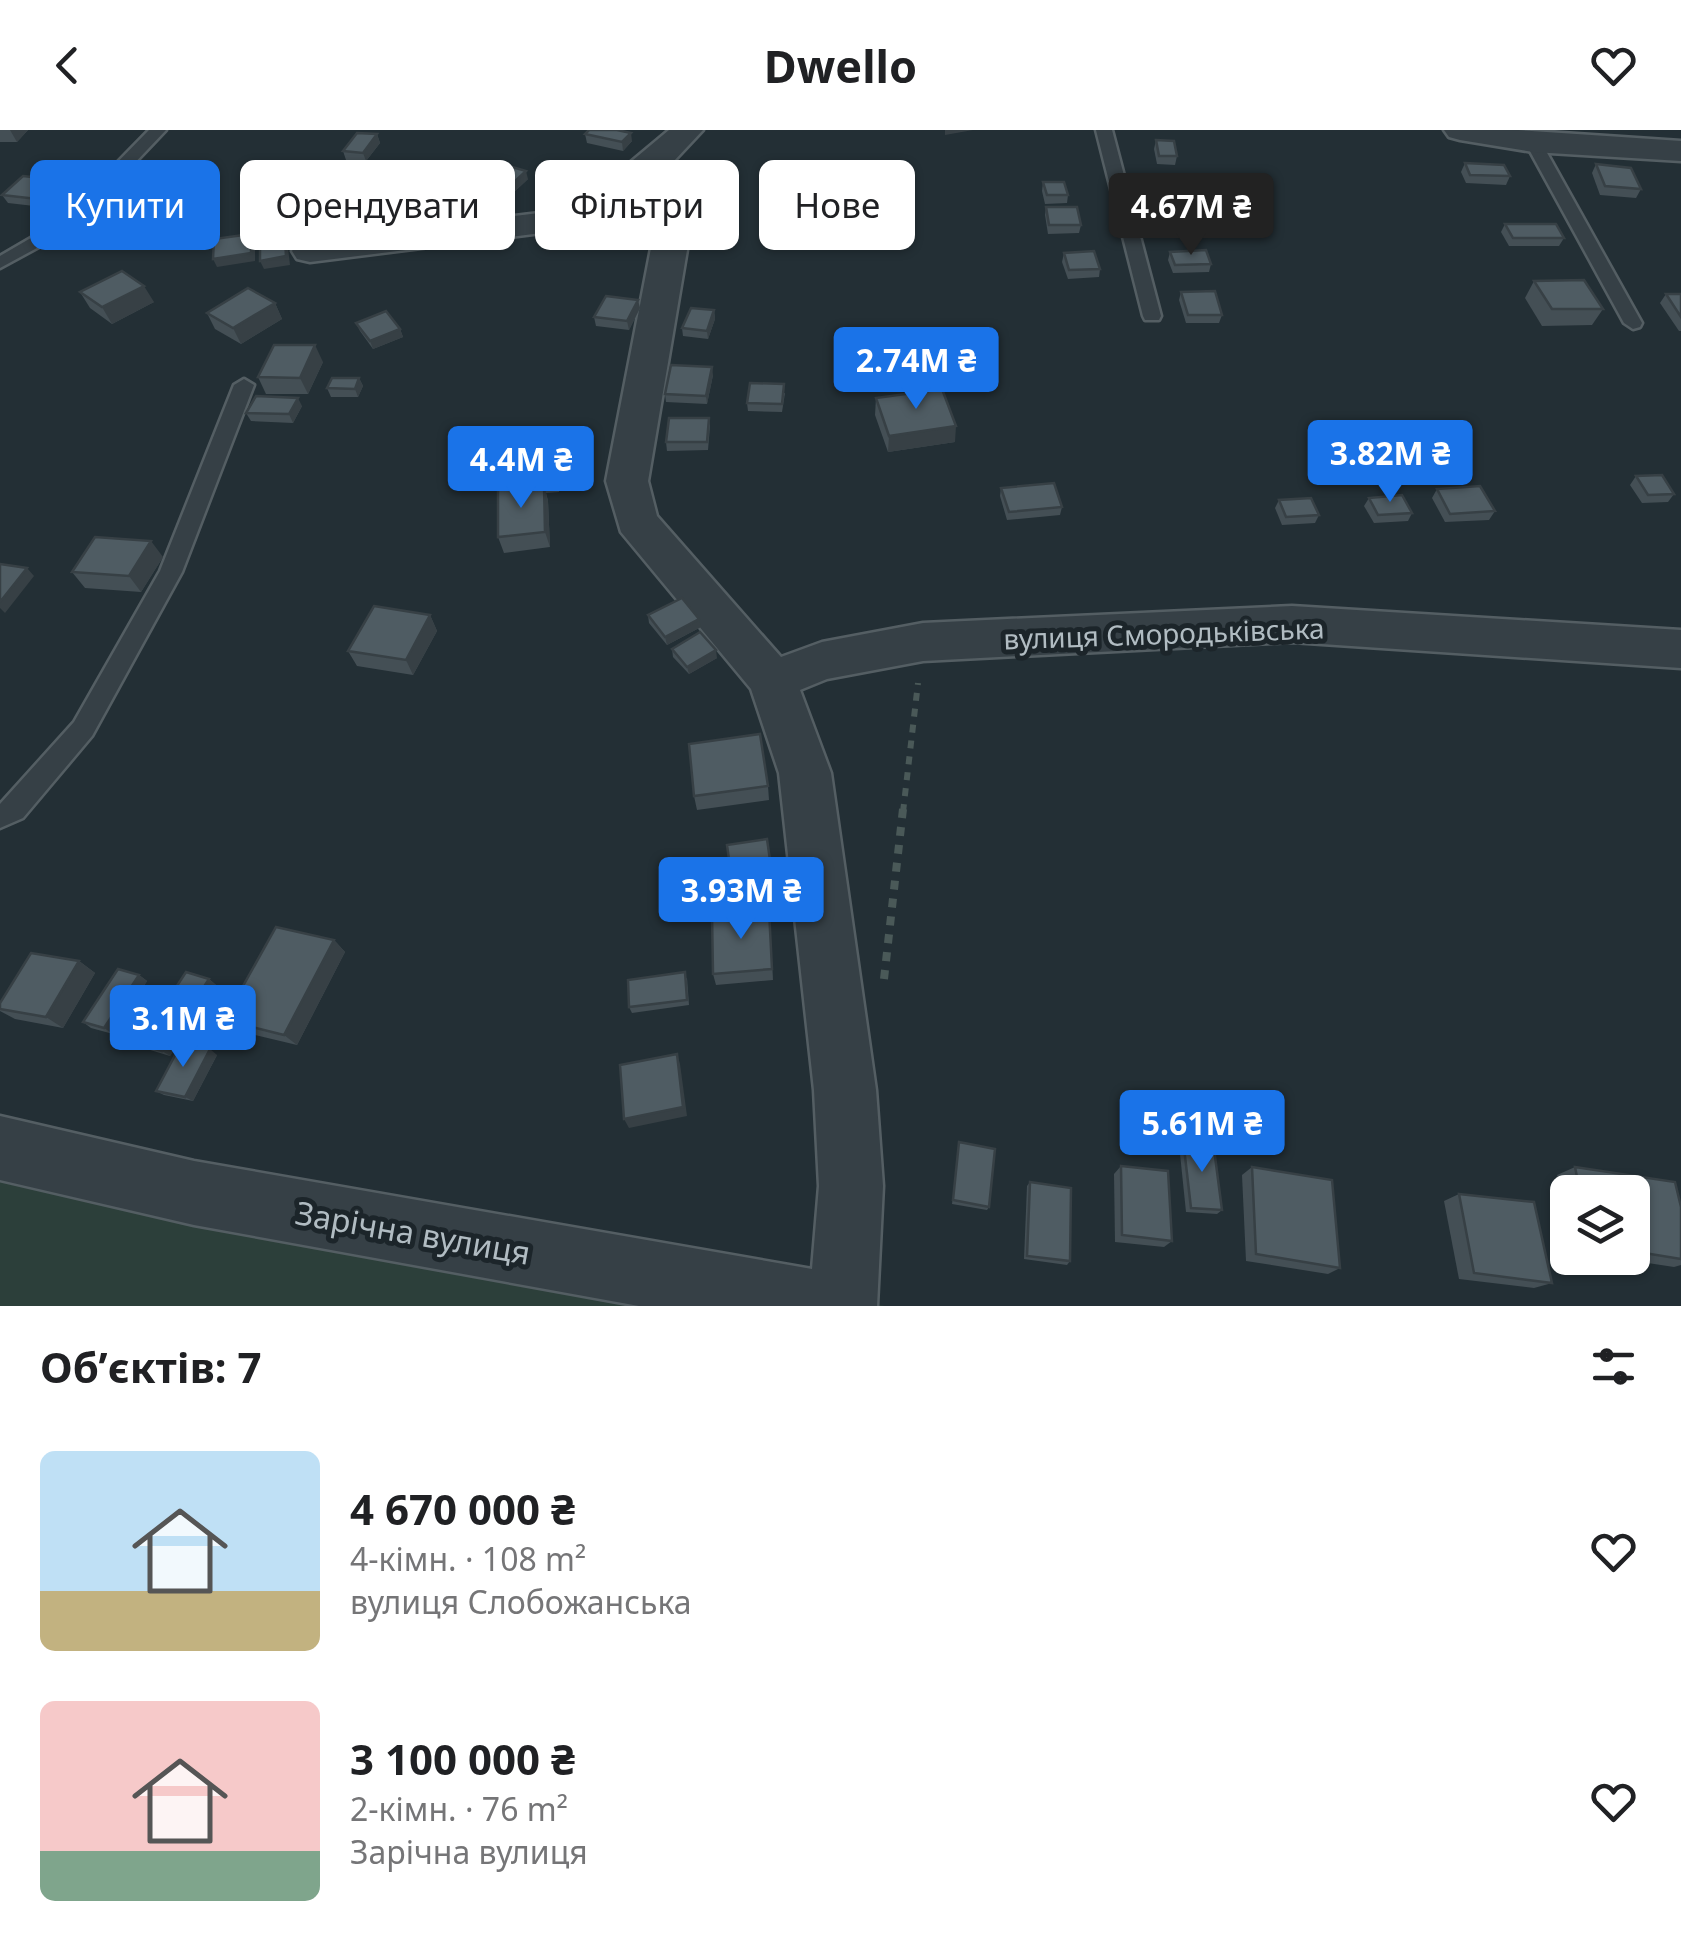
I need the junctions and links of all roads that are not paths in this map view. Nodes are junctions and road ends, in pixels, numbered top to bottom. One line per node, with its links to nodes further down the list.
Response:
1 (158, 130): 8 (lane)
2 (1104, 130): 9 (lane)
3 (1460, 130): 4 (street)
4 (1533, 142): 6 (street); 10 (lane)
5 (672, 145): 7 (street); 13 (street)
6 (1681, 151)
7 (310, 251)
8 (0, 263)
9 (1152, 316)
10 (1634, 323)
11 (244, 385): 14 (lane)
12 (1681, 649): 13 (street, вулиця Смородьківська)
13 (772, 680): 17 (street)
14 (0, 816)
15 (0, 1148): 16 (street, Зарічна вулиця)
16 (827, 1306)
17 (843, 1306)

